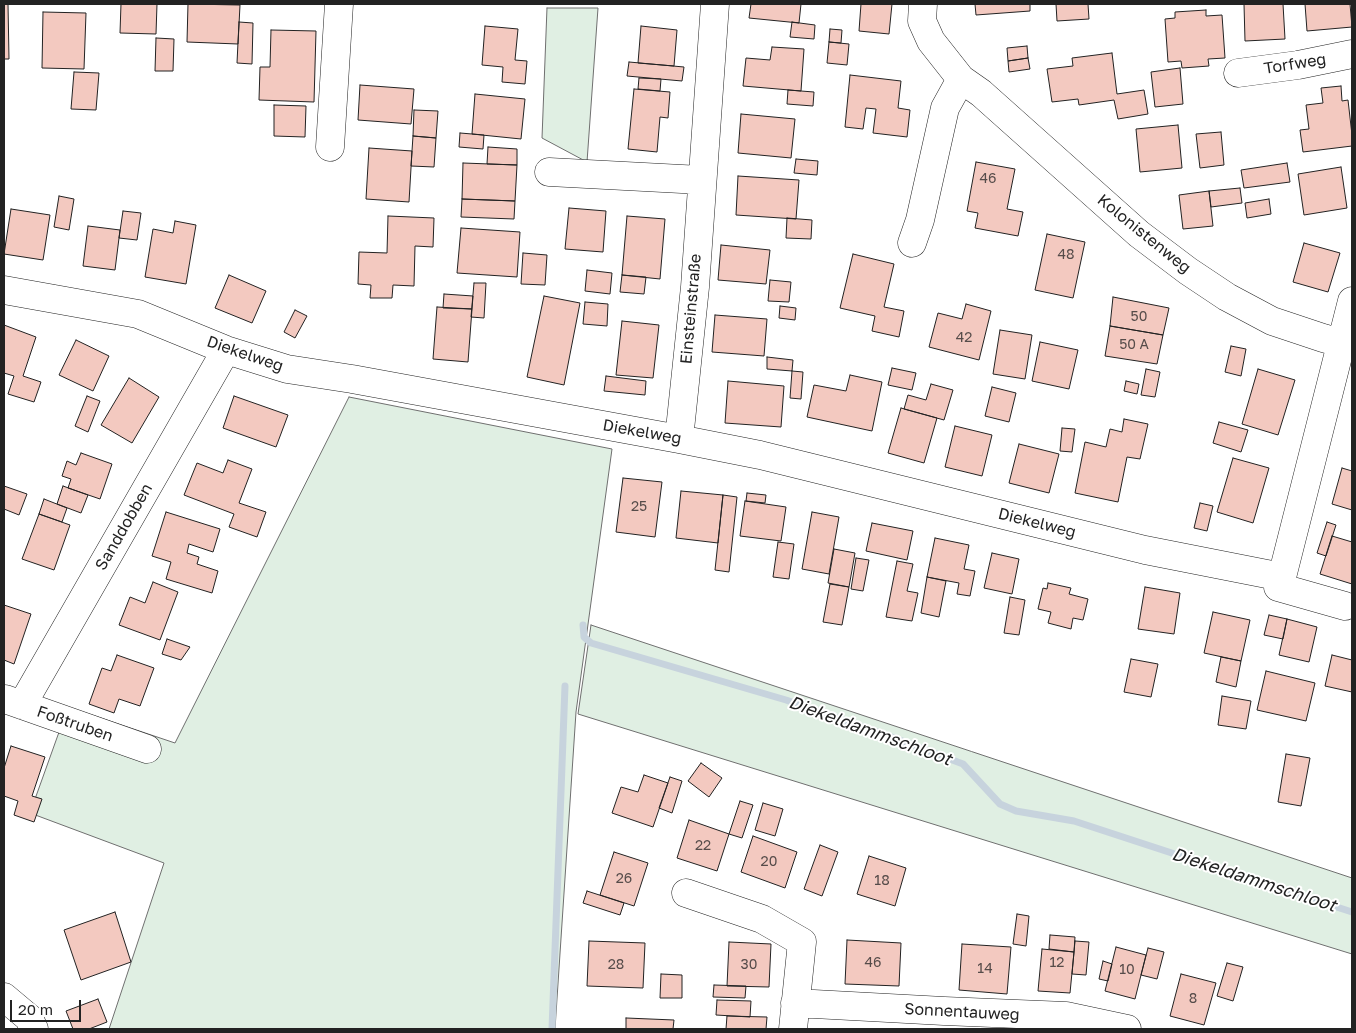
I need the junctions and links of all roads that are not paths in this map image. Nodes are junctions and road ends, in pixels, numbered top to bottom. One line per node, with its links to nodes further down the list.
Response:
1 (339, 4): 7 (street)
2 (715, 4): 9 (street, Einsteinstraße)
3 (923, 4): 6 (street, Kolonistenweg)
4 (1352, 54): 5 (street, Torfweg)
5 (1238, 73)
6 (961, 79): 10 (street); 13 (street, Kolonistenweg)
7 (330, 147)
8 (548, 172): 9 (street)
9 (701, 180): 15 (street, Einsteinstraße)
10 (912, 243)
11 (4, 290): 14 (street, Diekelweg)
12 (1352, 301): 13 (street)
13 (1347, 344): 16 (street)
14 (226, 350): 15 (street, Diekelweg); 18 (street, Sanddobben)
15 (679, 439): 16 (street, Diekelweg)
16 (1282, 576): 17 (street)
17 (1345, 606)
18 (13, 702): 19 (street, Foßtruben)
19 (147, 749)
20 (686, 893): 22 (street, Sonnentauweg)
21 (4, 997): 23 (street)
22 (794, 1016): 24 (street, Sonnentauweg)
23 (34, 1029)
24 (1127, 1029)

